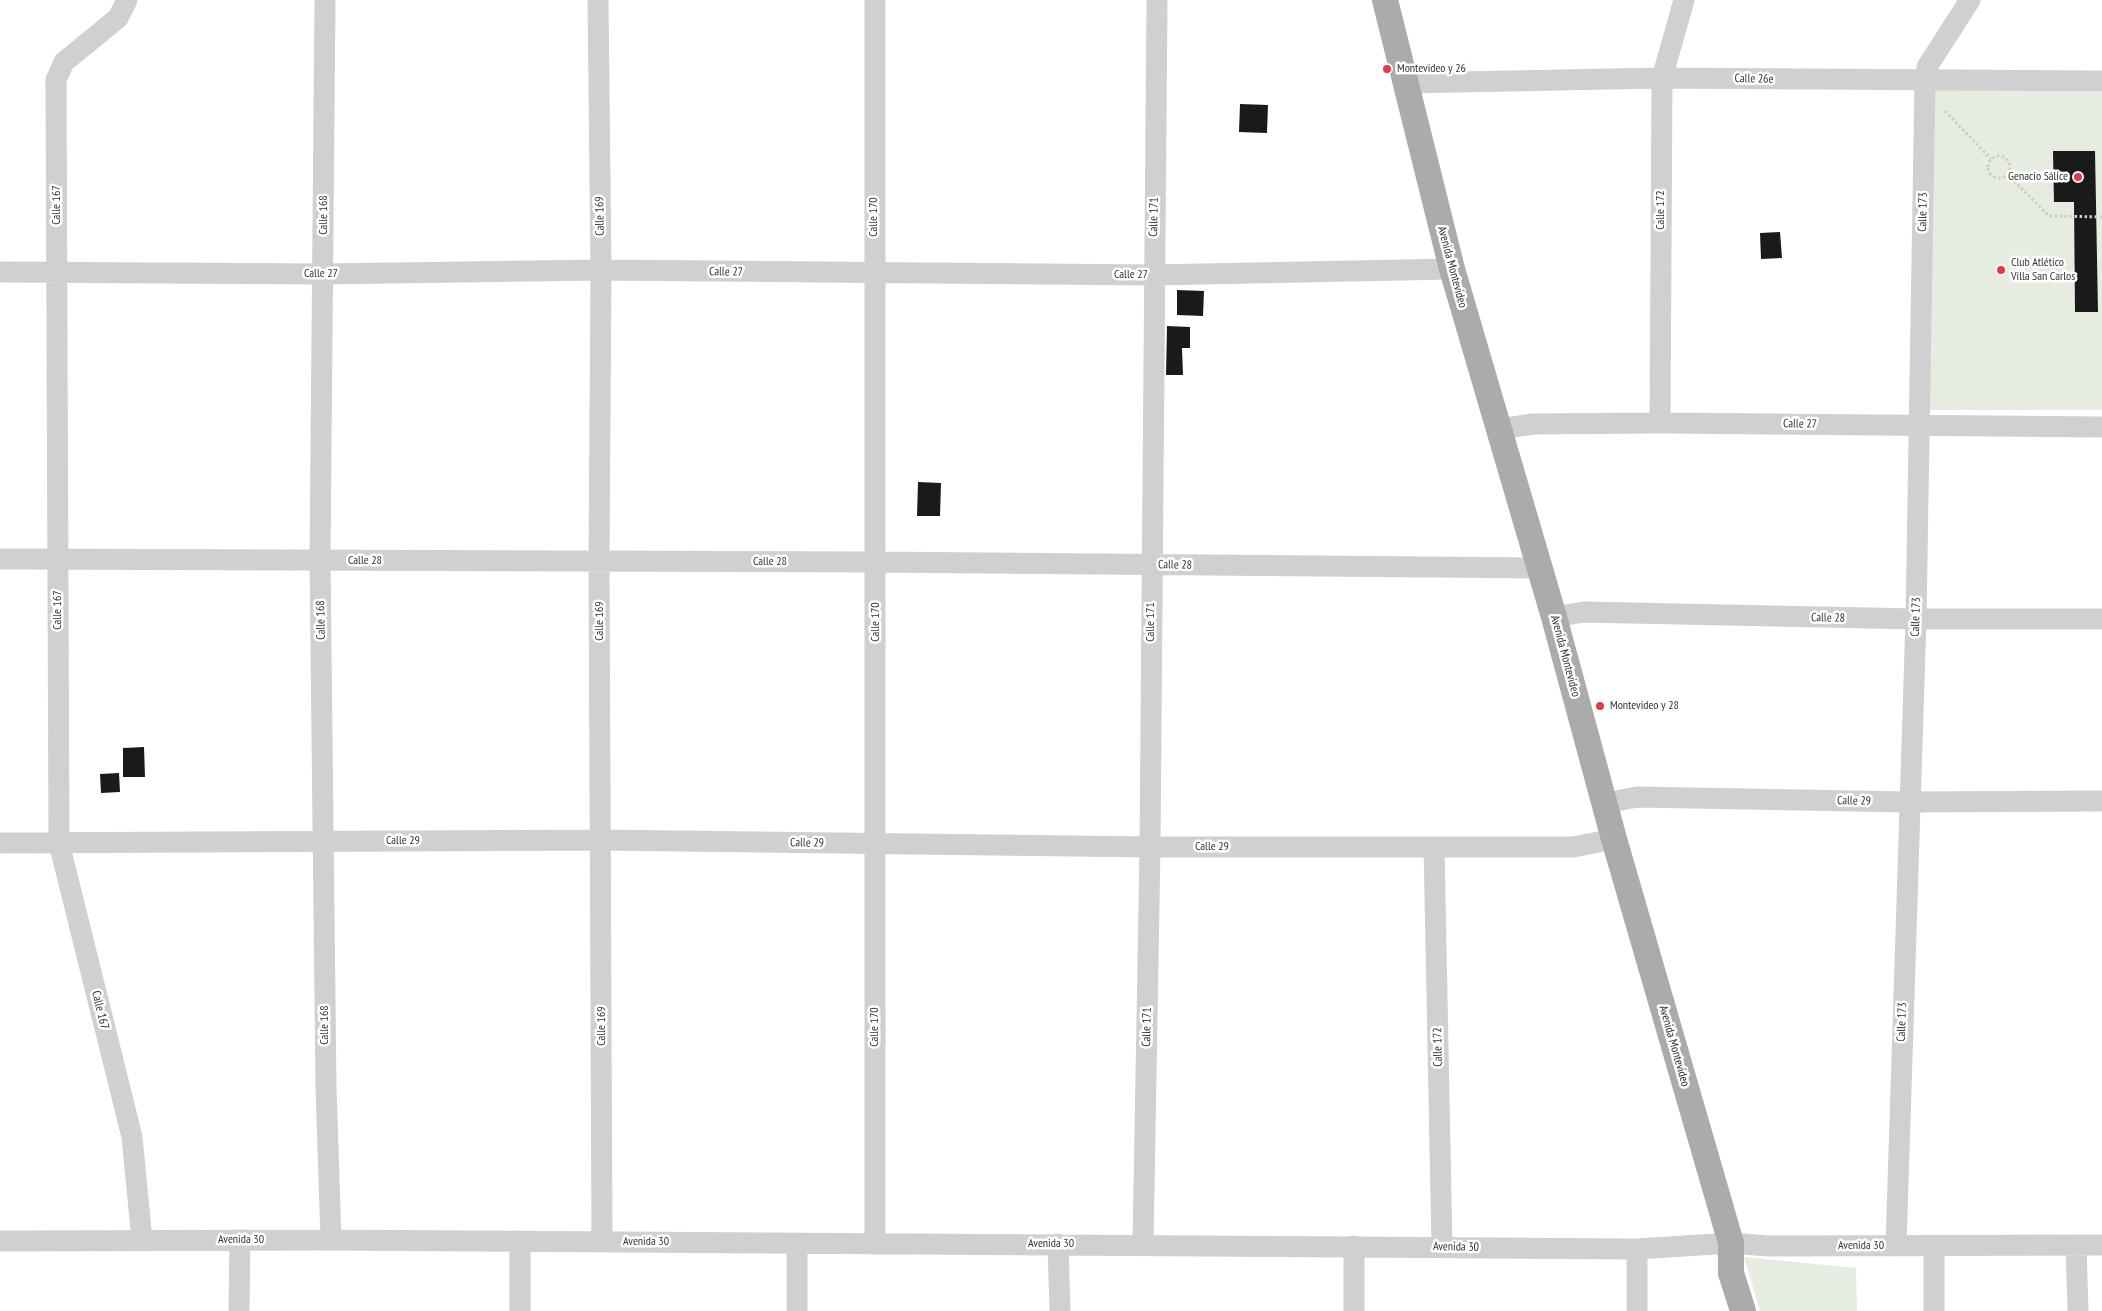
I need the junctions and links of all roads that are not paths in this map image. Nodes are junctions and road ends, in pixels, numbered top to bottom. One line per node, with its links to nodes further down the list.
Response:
1 (127, 0): 16 (street, Calle 167)
2 (326, 0): 17 (street, Calle 168)
3 (598, 0): 14 (street, Calle 169)
4 (875, 0): 18 (street, Calle 170)
5 (1157, 0): 19 (street, Calle 171)
6 (1385, 0): 12 (main road, Avenida Montevideo)
7 (1684, 0): 9 (street, Calle 172)
8 (1970, 0): 10 (street, Calle 173)
9 (1662, 78): 10 (street, Calle 26e); 12 (street, Calle 26e); 20 (street, Calle 172)
10 (1925, 81): 11 (street, Calle 26e); 21 (street, Calle 173)
11 (2102, 81)
12 (1407, 82): 13 (main road, Avenida Montevideo)
13 (1452, 269): 19 (street, Calle 27); 23 (main road, Avenida Montevideo)
14 (600, 270): 17 (street, Calle 27); 18 (street, Calle 27); 27 (street, Calle 169)
15 (0, 272): 16 (street, Calle 27)
16 (57, 272): 17 (street, Calle 27); 25 (street, Calle 167)
17 (324, 274): 26 (street, Calle 168)
18 (873, 274): 19 (street, Calle 27); 28 (street, Calle 170)
19 (1153, 275): 29 (street, Calle 171)
20 (1660, 423): 21 (street, Calle 27); 23 (street, Calle 27)
21 (1919, 425): 22 (street, Calle 27); 33 (street, Calle 173)
22 (2102, 427)
23 (1499, 429): 30 (main road, Avenida Montevideo)
24 (0, 559): 25 (street, Calle 28)
25 (58, 560): 26 (street, Calle 28); 41 (street, Calle 167)
26 (320, 561): 27 (street, Calle 28); 39 (street, Calle 168)
27 (599, 561): 28 (street, Calle 28); 38 (street, Calle 169)
28 (876, 562): 29 (street, Calle 28); 42 (street, Calle 170)
29 (1151, 564): 30 (street, Calle 28); 43 (street, Calle 171)
30 (1540, 568): 31 (main road, Avenida Montevideo)
31 (1554, 617): 33 (street, Calle 28); 36 (main road, Avenida Montevideo)
32 (2102, 619): 33 (street, Calle 28)
33 (1916, 620): 34 (street, Calle 173)
34 (1909, 802): 35 (street, Calle 29); 36 (street, Calle 29); 59 (street, Calle 173)
35 (2102, 802)
36 (1606, 803): 37 (main road, Avenida Montevideo)
37 (1614, 839): 44 (street, Calle 29); 52 (main road, Avenida Montevideo)
38 (601, 840): 39 (street, Calle 29); 42 (street, Calle 29); 50 (street, Calle 169)
39 (325, 842): 41 (street, Calle 29); 47 (street, Calle 168)
40 (0, 843): 41 (street, Calle 29)
41 (59, 843): 45 (street, Calle 167)
42 (875, 844): 43 (street, Calle 29); 53 (street, Calle 170)
43 (1150, 847): 44 (street, Calle 29); 55 (street, Calle 171)
44 (1434, 847): 61 (street, Calle 172)
45 (142, 1240): 46 (street, Avenida 30); 48 (street, Avenida 30)
46 (240, 1240): 47 (street, Avenida 30); 63 (street)
47 (331, 1240): 49 (street, Avenida 30)
48 (0, 1241)
49 (520, 1242): 50 (street, Avenida 30); 64 (street)
50 (602, 1242): 51 (street, Avenida 30)
51 (797, 1243): 53 (street, Avenida 30); 65 (street)
52 (1731, 1243): 59 (street, Avenida 30); 62 (street, Avenida 30); 69 (main road, Avenida Montevideo)
53 (875, 1244): 54 (street, Avenida 30)
54 (1058, 1244): 55 (street, Avenida 30); 66 (street)
55 (1143, 1245): 58 (street, Avenida 30)
56 (2076, 1245): 57 (street, Avenida 30); 60 (street, Avenida 30); 71 (street)
57 (2102, 1245)
58 (1354, 1246): 61 (street, Avenida 30); 67 (street)
59 (1896, 1246): 60 (street, Avenida 30)
60 (1934, 1246): 70 (street)
61 (1442, 1247): 62 (street, Avenida 30)
62 (1637, 1249): 68 (street)
63 (239, 1311)
64 (520, 1311)
65 (796, 1311)
66 (1060, 1311)
67 (1354, 1311)
68 (1637, 1311)
69 (1743, 1311)
70 (1934, 1311)
71 (2078, 1311)

